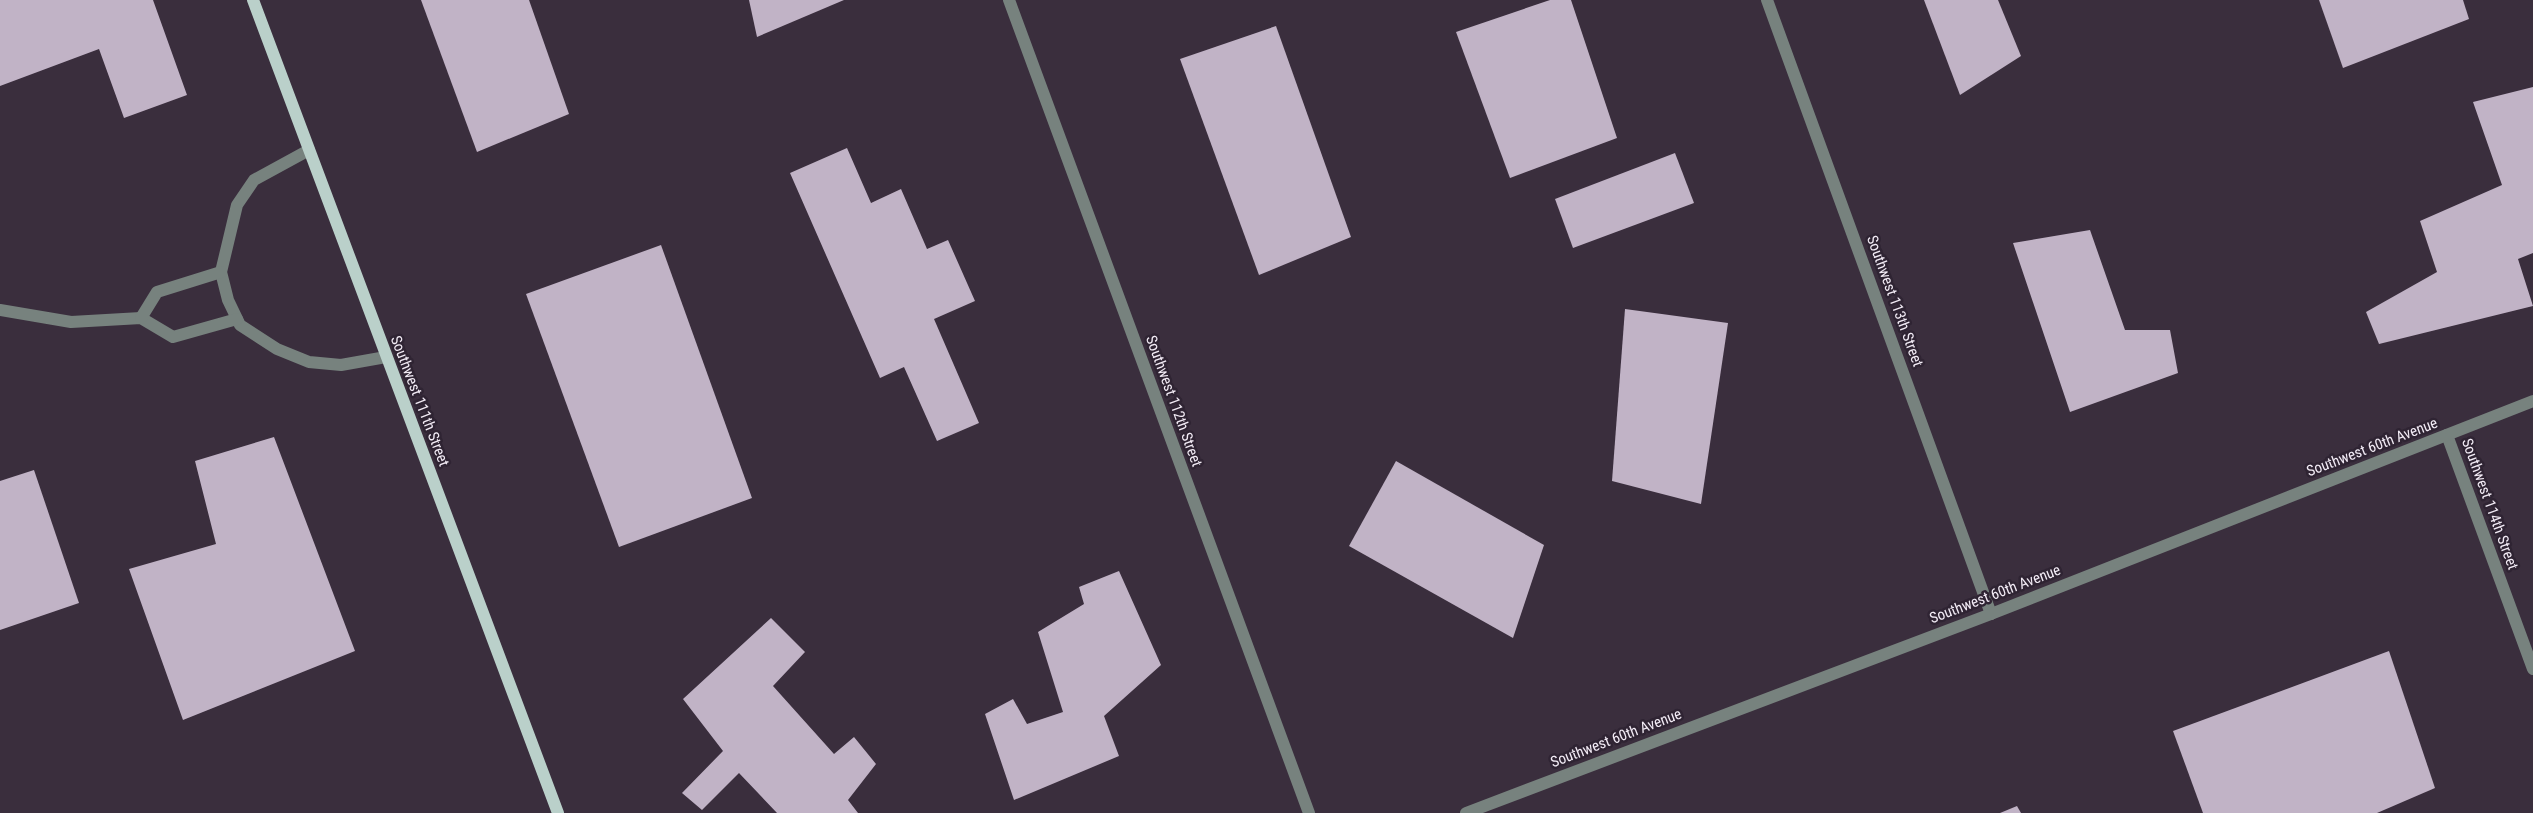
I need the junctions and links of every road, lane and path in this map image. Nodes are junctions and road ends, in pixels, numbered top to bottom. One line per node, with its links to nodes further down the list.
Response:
1 (253, 0): 4 (main road, Southwest 111th Street)
2 (1009, 0): 15 (street, Southwest 112th Street)
3 (1767, 0): 12 (street, Southwest 113th Street)
4 (309, 150): 5 (street); 9 (main road, Southwest 111th Street)
5 (221, 272): 7 (street); 8 (street)
6 (0, 310): 7 (street)
7 (141, 318): 8 (street)
8 (237, 319): 9 (street)
9 (386, 356): 14 (main road, Southwest 111th Street)
10 (2533, 402): 11 (street, Southwest 60th Avenue)
11 (2447, 435): 12 (street, Southwest 60th Avenue); 13 (street, Southwest 114th Street)
12 (1990, 614): 16 (street, Southwest 60th Avenue)
13 (2533, 669)
14 (558, 813)
15 (1309, 813)
16 (1466, 813)

